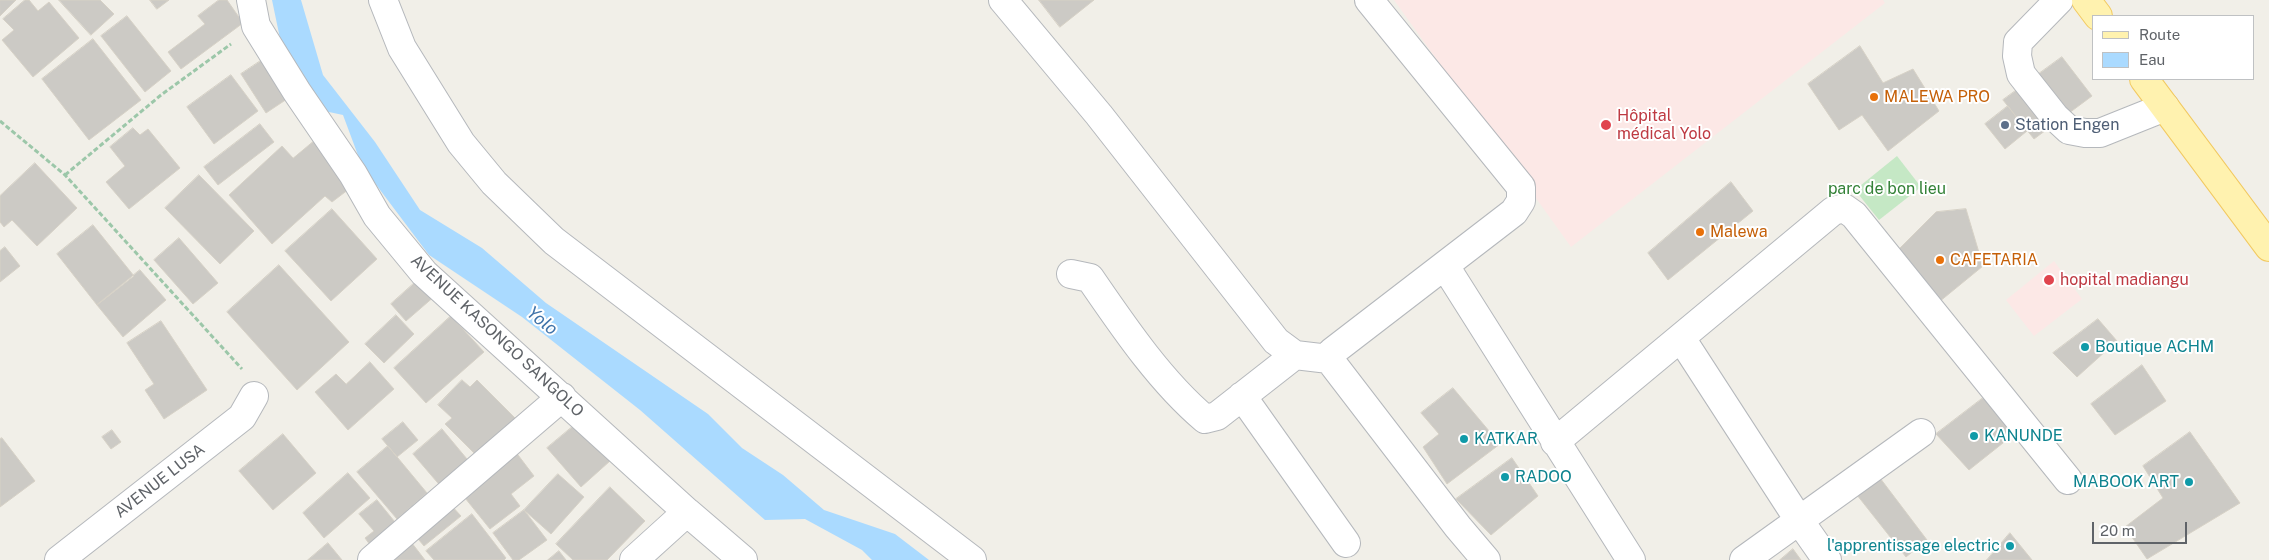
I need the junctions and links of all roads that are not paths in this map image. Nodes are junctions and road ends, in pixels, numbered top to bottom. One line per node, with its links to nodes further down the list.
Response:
1 (383, 0): 29 (street)
2 (1003, 0): 14 (street)
3 (1370, 0): 11 (street)
4 (2059, 0): 9 (street)
5 (2086, 0): 7 (main road)
6 (254, 13): 18 (street, AVENUE KASONGO SANGOLO)
7 (2097, 15)
8 (2145, 80): 9 (main road)
9 (2165, 107): 10 (main road)
10 (2269, 247)
11 (1445, 266): 15 (street); 20 (street)
12 (1072, 274): 17 (street)
13 (1681, 338): 20 (street); 21 (street); 23 (street)
14 (1296, 355): 15 (street); 17 (street)
15 (1329, 359): 30 (street)
16 (254, 396): 25 (street, AVENUE LUSA)
17 (1242, 396): 24 (street)
18 (562, 397): 22 (street, AVENUE KASONGO SANGOLO); 26 (street)
19 (1921, 433): 23 (street)
20 (1555, 442): 31 (street)
21 (2068, 480)
22 (687, 512): 27 (street); 28 (street, AVENUE KASONGO SANGOLO)
23 (1799, 520): 32 (street); 33 (street)
24 (1346, 543)
25 (59, 560)
26 (372, 560)
27 (634, 560)
28 (743, 560)
29 (972, 560)
30 (1486, 560)
31 (1632, 560)
32 (1744, 560)
33 (1827, 560)

